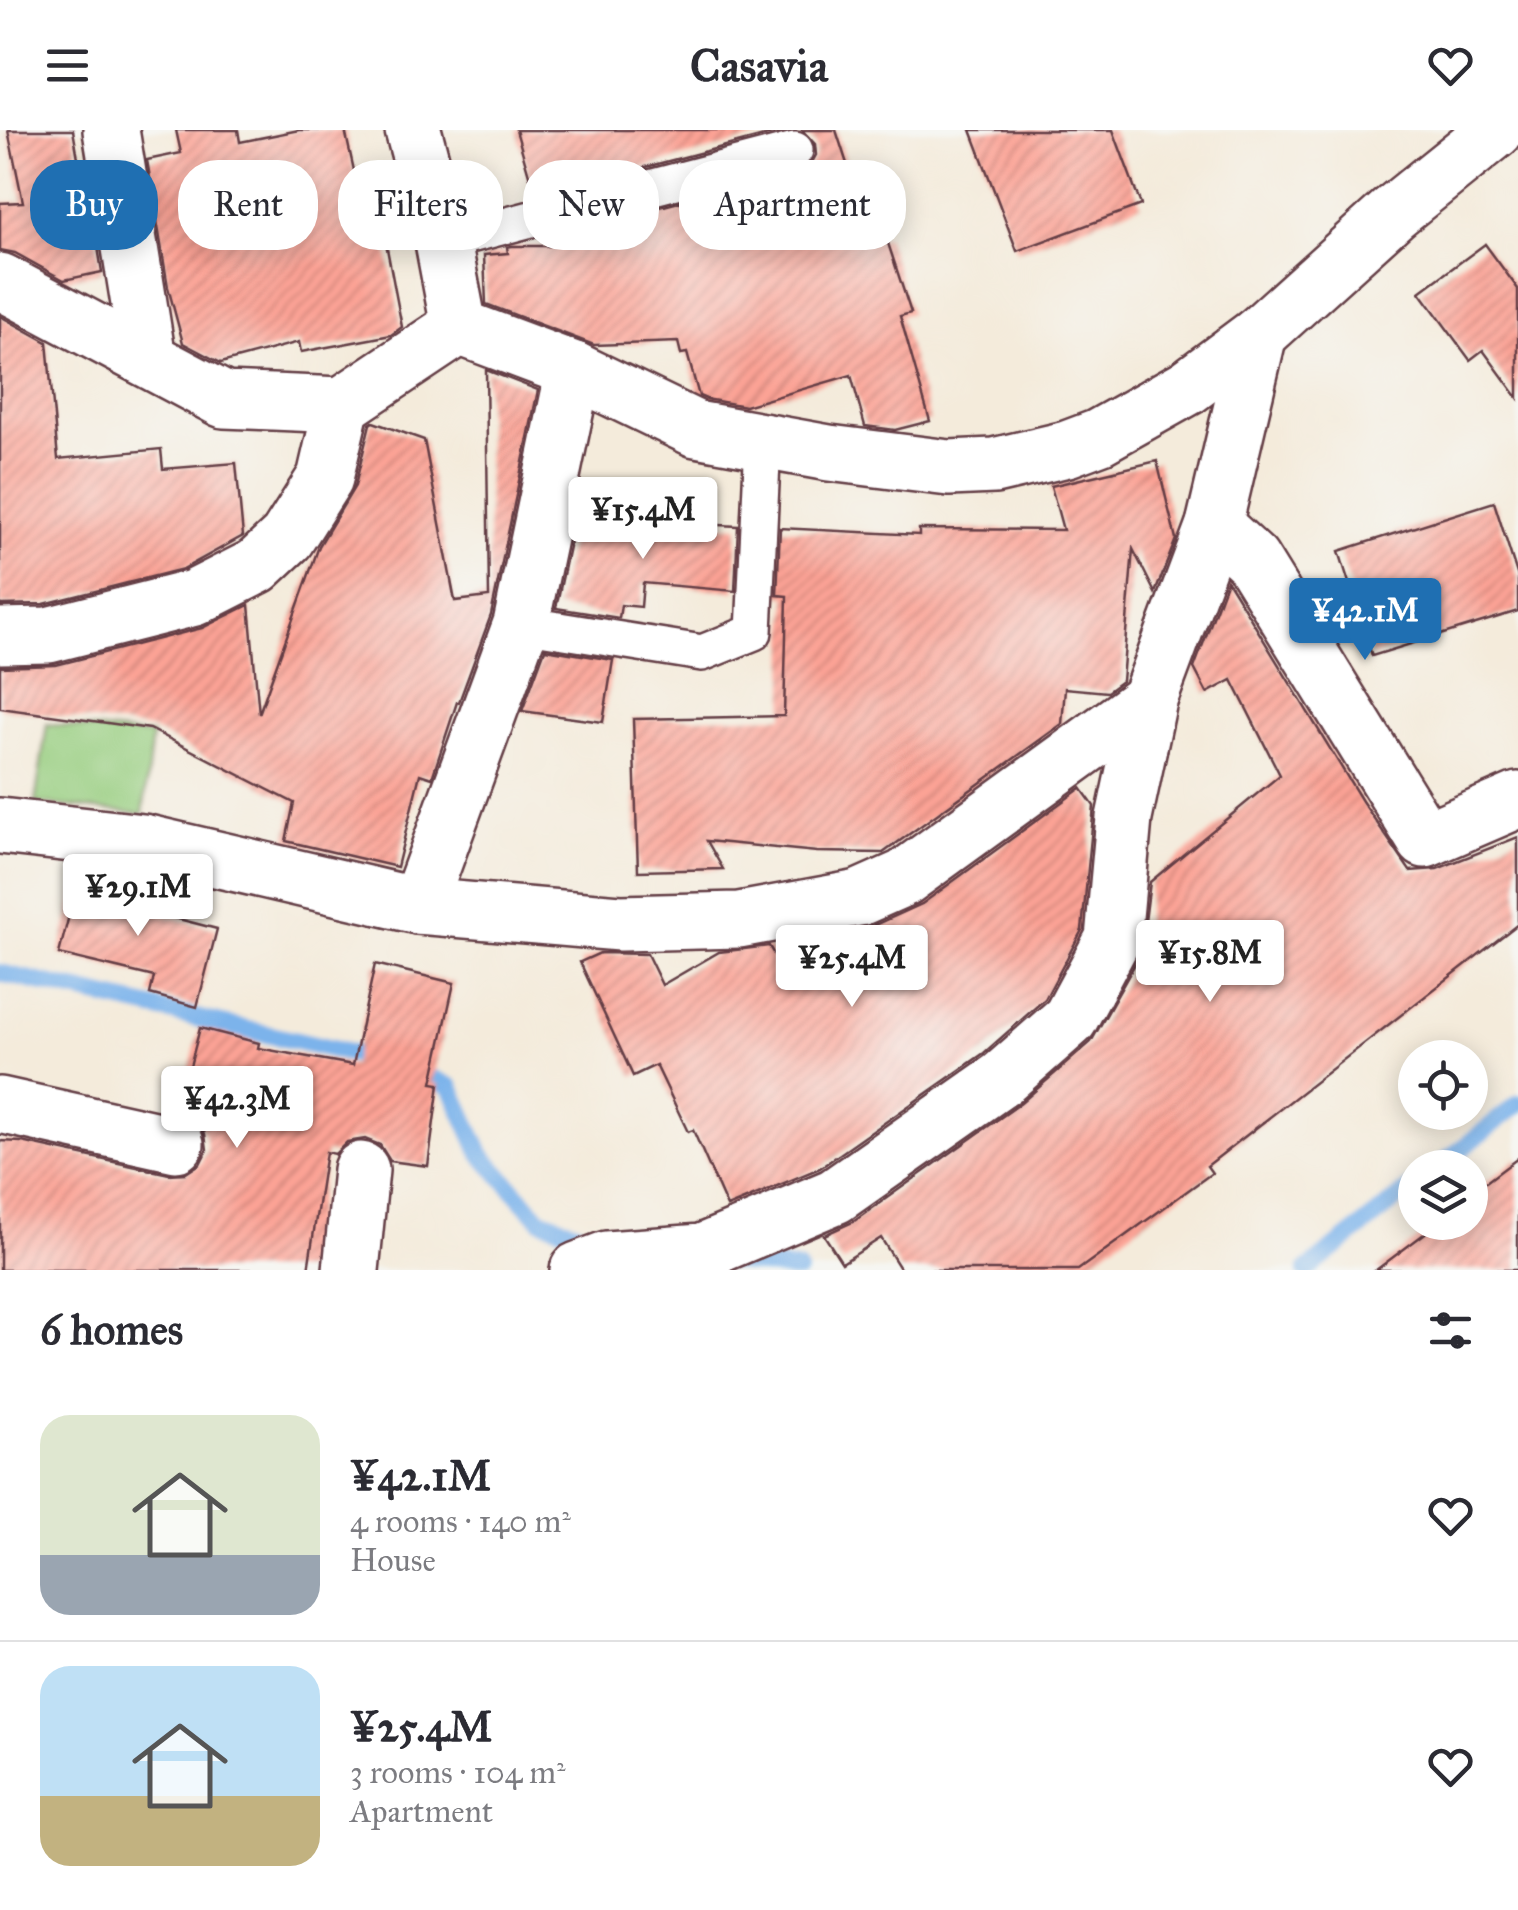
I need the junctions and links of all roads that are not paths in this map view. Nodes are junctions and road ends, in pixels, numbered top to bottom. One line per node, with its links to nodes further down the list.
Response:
1 (111, 130): 11 (street)
2 (414, 130): 5 (street)
3 (1496, 130): 10 (street)
4 (795, 150): 6 (lane)
5 (422, 160)
6 (503, 226)
7 (445, 250): 9 (street)
8 (0, 281): 11 (street)
9 (459, 327): 12 (street); 13 (street)
10 (1258, 334): 14 (street); 15 (street)
11 (148, 359): 13 (street)
12 (574, 370): 14 (street); 16 (street)
13 (342, 405): 17 (street)
14 (764, 441): 16 (lane)
15 (1214, 525): 18 (street); 19 (street)
16 (521, 624): 21 (street)
17 (0, 636)
18 (1149, 700): 21 (street); 26 (street)
19 (1518, 800)
20 (0, 826): 21 (street)
21 (418, 906)
22 (0, 1105): 23 (street)
23 (176, 1144)
24 (361, 1170): 25 (street)
25 (351, 1270)
26 (578, 1270)

